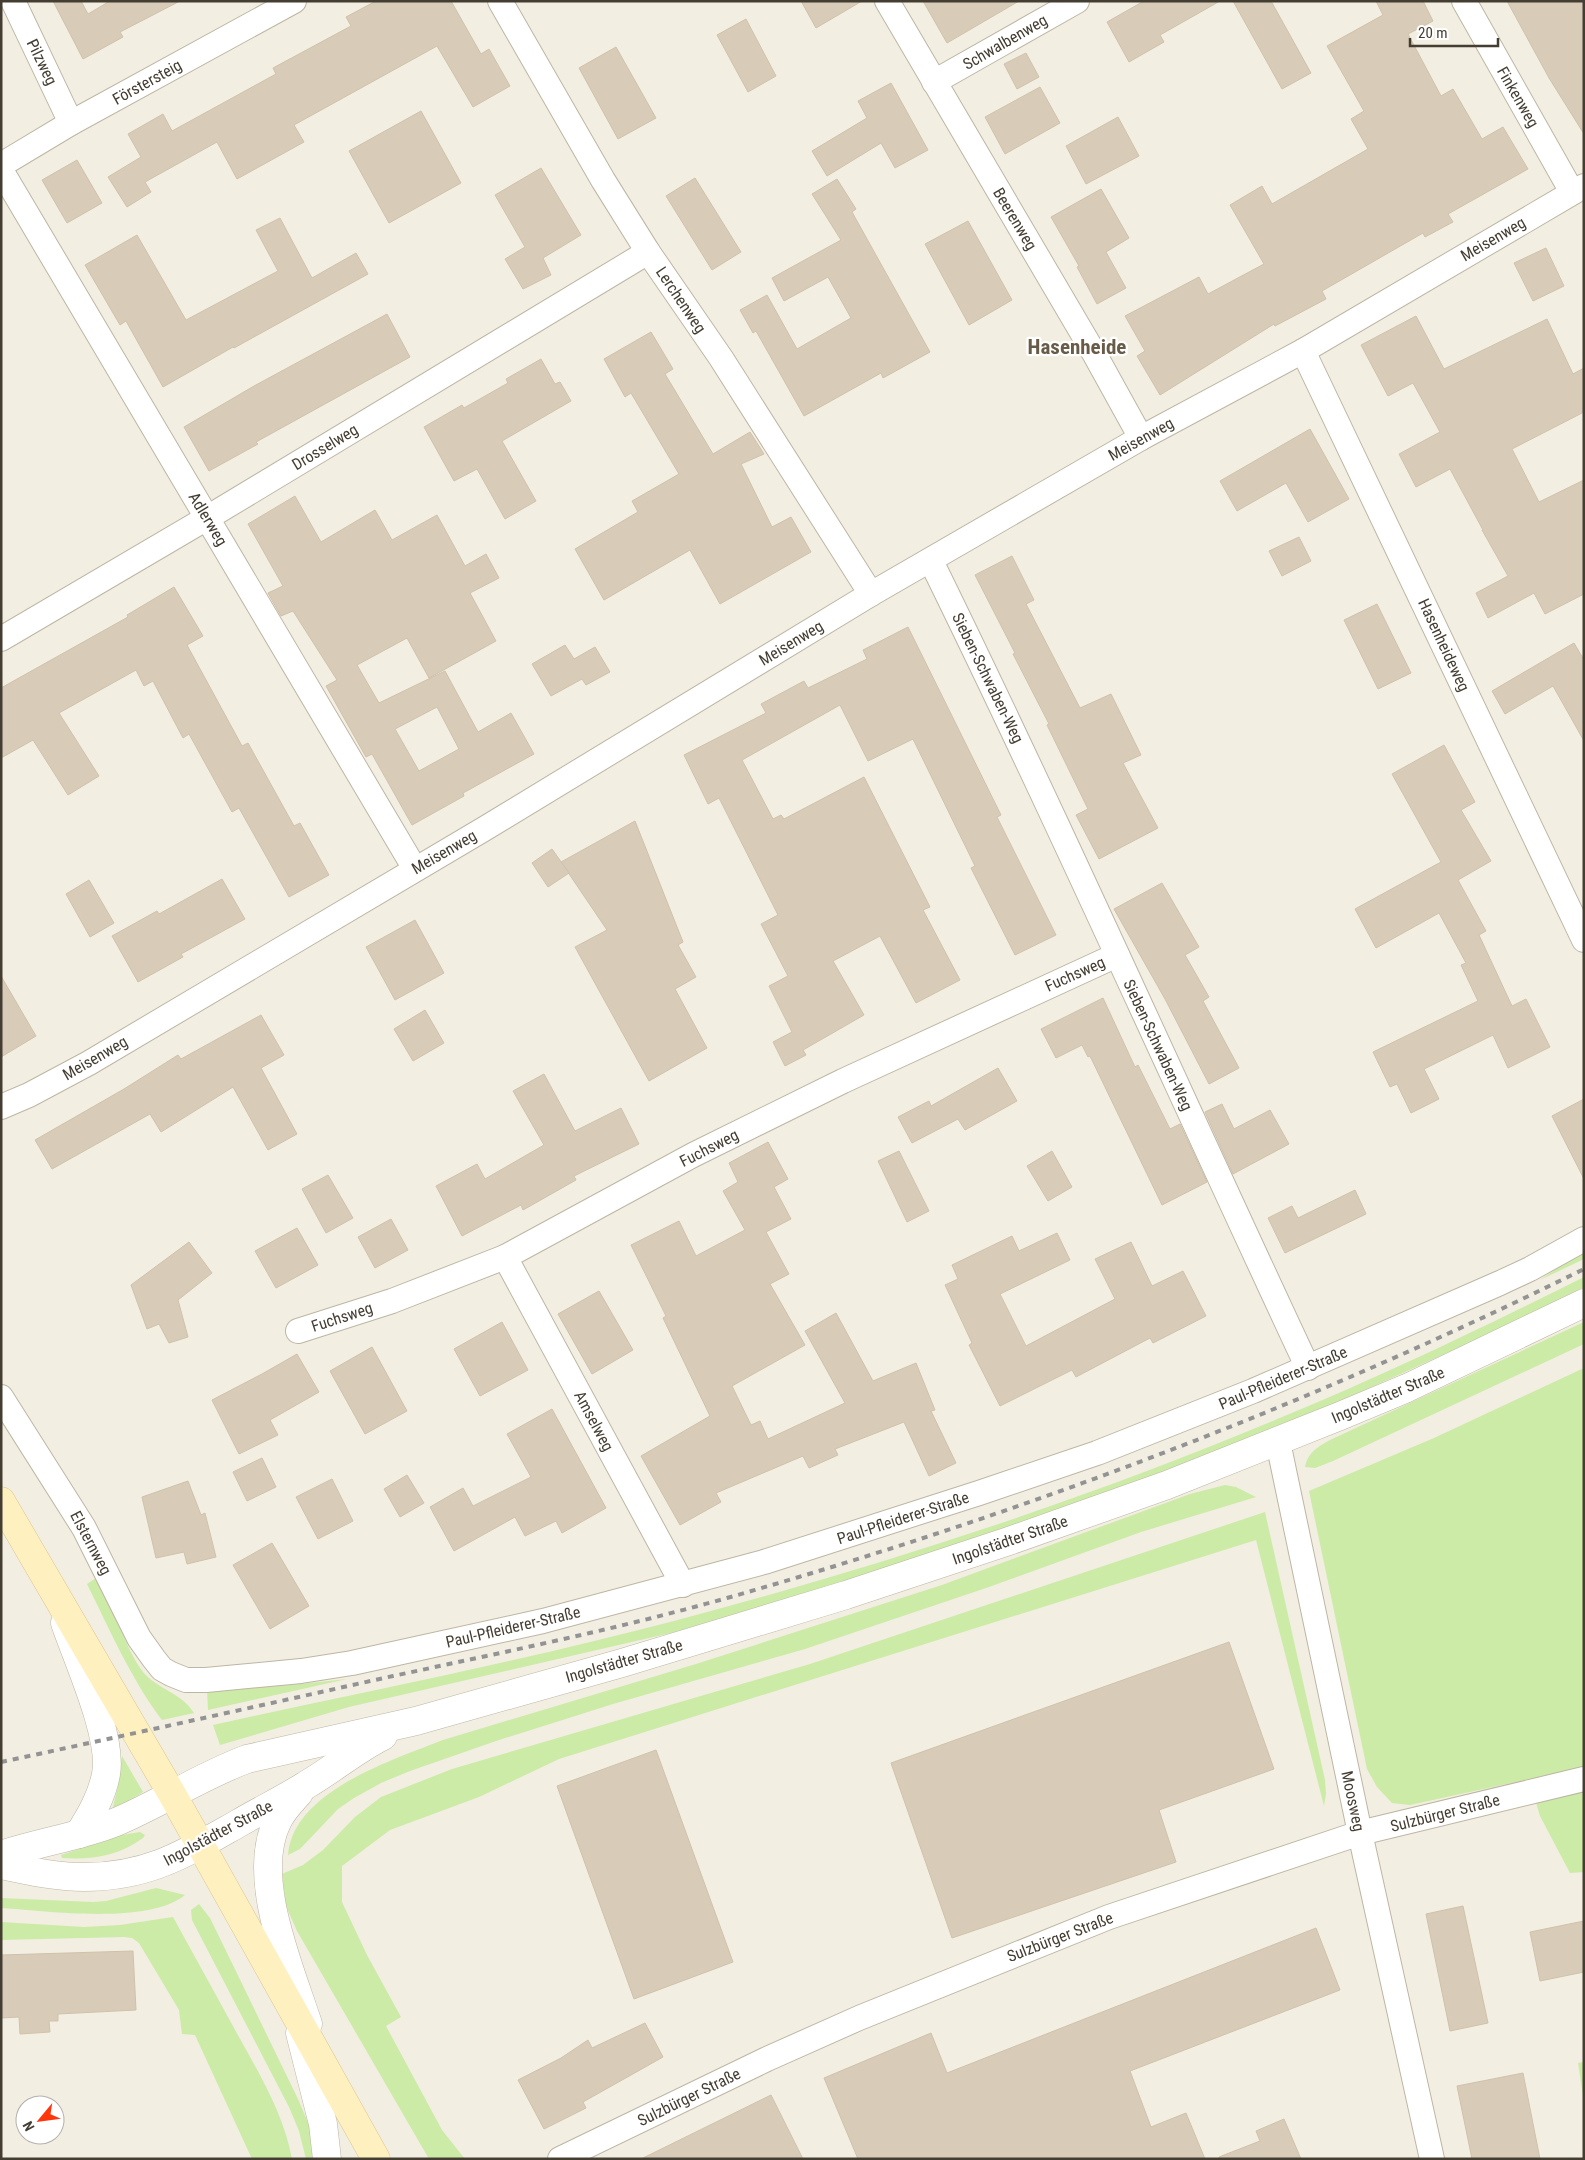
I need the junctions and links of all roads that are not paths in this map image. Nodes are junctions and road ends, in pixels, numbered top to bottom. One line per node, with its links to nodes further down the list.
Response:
1 (13, 1): 8 (street, Pilzweg)
2 (294, 1): 8 (street, Förstersteig)
3 (500, 1): 12 (street, Lerchenweg)
4 (887, 1): 7 (street, Beerenweg)
5 (1076, 1): 7 (street, Schwalbenweg)
6 (1464, 1): 11 (street, Finkenweg)
7 (934, 82): 14 (street, Beerenweg)
8 (72, 123): 9 (street, Förstersteig)
9 (1, 165)
10 (1, 170): 15 (street, Adlerweg)
11 (1578, 189): 13 (street, Meisenweg)
12 (648, 252): 15 (street, Drosselweg); 17 (street, Lerchenweg)
13 (1304, 350): 14 (street, Meisenweg); 20 (street, Hasenheideweg)
14 (1142, 438): 16 (street, Meisenweg)
15 (207, 518): 18 (street, Drosselweg); 19 (street, Adlerweg)
16 (931, 561): 17 (street, Meisenweg); 21 (street, Sieben-Schwaben-Weg)
17 (871, 594): 19 (street, Meisenweg)
18 (1, 639)
19 (415, 869): 22 (street, Meisenweg)
20 (1584, 940)
21 (1116, 955): 24 (street, Fuchsweg); 27 (street, Sieben-Schwaben-Weg)
22 (1, 1107)
23 (1584, 1238): 27 (street, Paul-Pfleiderer-Straße)
24 (505, 1257): 26 (street, Fuchsweg); 31 (street, Amselweg)
25 (1584, 1303): 29 (street, Ingolstädter Straße)
26 (298, 1331)
27 (1308, 1368): 31 (street, Paul-Pfleiderer-Straße)
28 (1, 1397): 33 (street, Elsternweg)
29 (1278, 1442): 34 (street, Ingolstädter Straße); 38 (street, Moosweg)
30 (1, 1501): 32 (main road)
31 (683, 1585): 33 (street, Paul-Pfleiderer-Straße)
32 (55, 1595): 37 (main road); 39 (street)
33 (186, 1680)
34 (416, 1721): 36 (street, Ingolstädter Straße); 37 (street, Ingolstädter Straße)
35 (1584, 1779): 38 (street, Sulzbürger Straße)
36 (307, 1785): 40 (street, Ingolstädter Straße); 44 (street)
37 (172, 1794): 39 (street, Ingolstädter Straße); 40 (main road)
38 (1360, 1833): 47 (street, Sulzbürger Straße); 48 (street, Moosweg)
39 (79, 1834): 41 (street, Ingolstädter Straße)
40 (201, 1845): 42 (street, Ingolstädter Straße); 43 (main road)
41 (1, 1856)
42 (1, 1865)
43 (289, 2001): 44 (main road); 45 (street)
44 (316, 2050): 46 (main road)
45 (327, 2159)
46 (376, 2159)
47 (560, 2159)
48 (1432, 2159)

